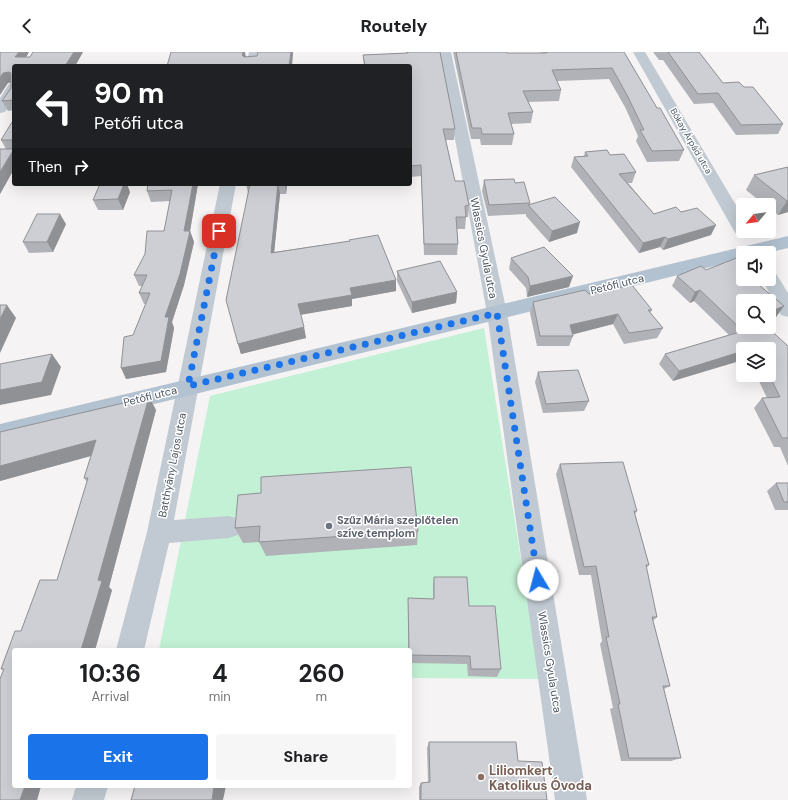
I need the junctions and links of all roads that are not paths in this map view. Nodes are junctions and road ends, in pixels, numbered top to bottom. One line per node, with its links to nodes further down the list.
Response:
1 (255, 52): 4 (street)
2 (445, 52): 14 (street, Wlassics Gyula utca)
3 (638, 52): 8 (street, Bókay Árpád utca)
4 (252, 64)
5 (12, 90): 6 (street)
6 (0, 110)
7 (228, 186): 15 (street, Batthyány Lajos utca)
8 (736, 219)
9 (788, 242): 10 (main road, Petőfi utca)
10 (772, 246)
11 (736, 255): 14 (main road, Petőfi utca)
12 (775, 286): 13 (street)
13 (788, 310)
14 (497, 313): 15 (main road, Petőfi utca); 22 (street, Wlassics Gyula utca)
15 (188, 386): 16 (main road, Petőfi utca); 18 (street, Batthyány Lajos utca)
16 (0, 433)
17 (229, 527): 18 (street)
18 (159, 532): 19 (street, Batthyány Lajos utca)
19 (130, 648)
20 (91, 788): 21 (street)
21 (88, 800)
22 (571, 800)

